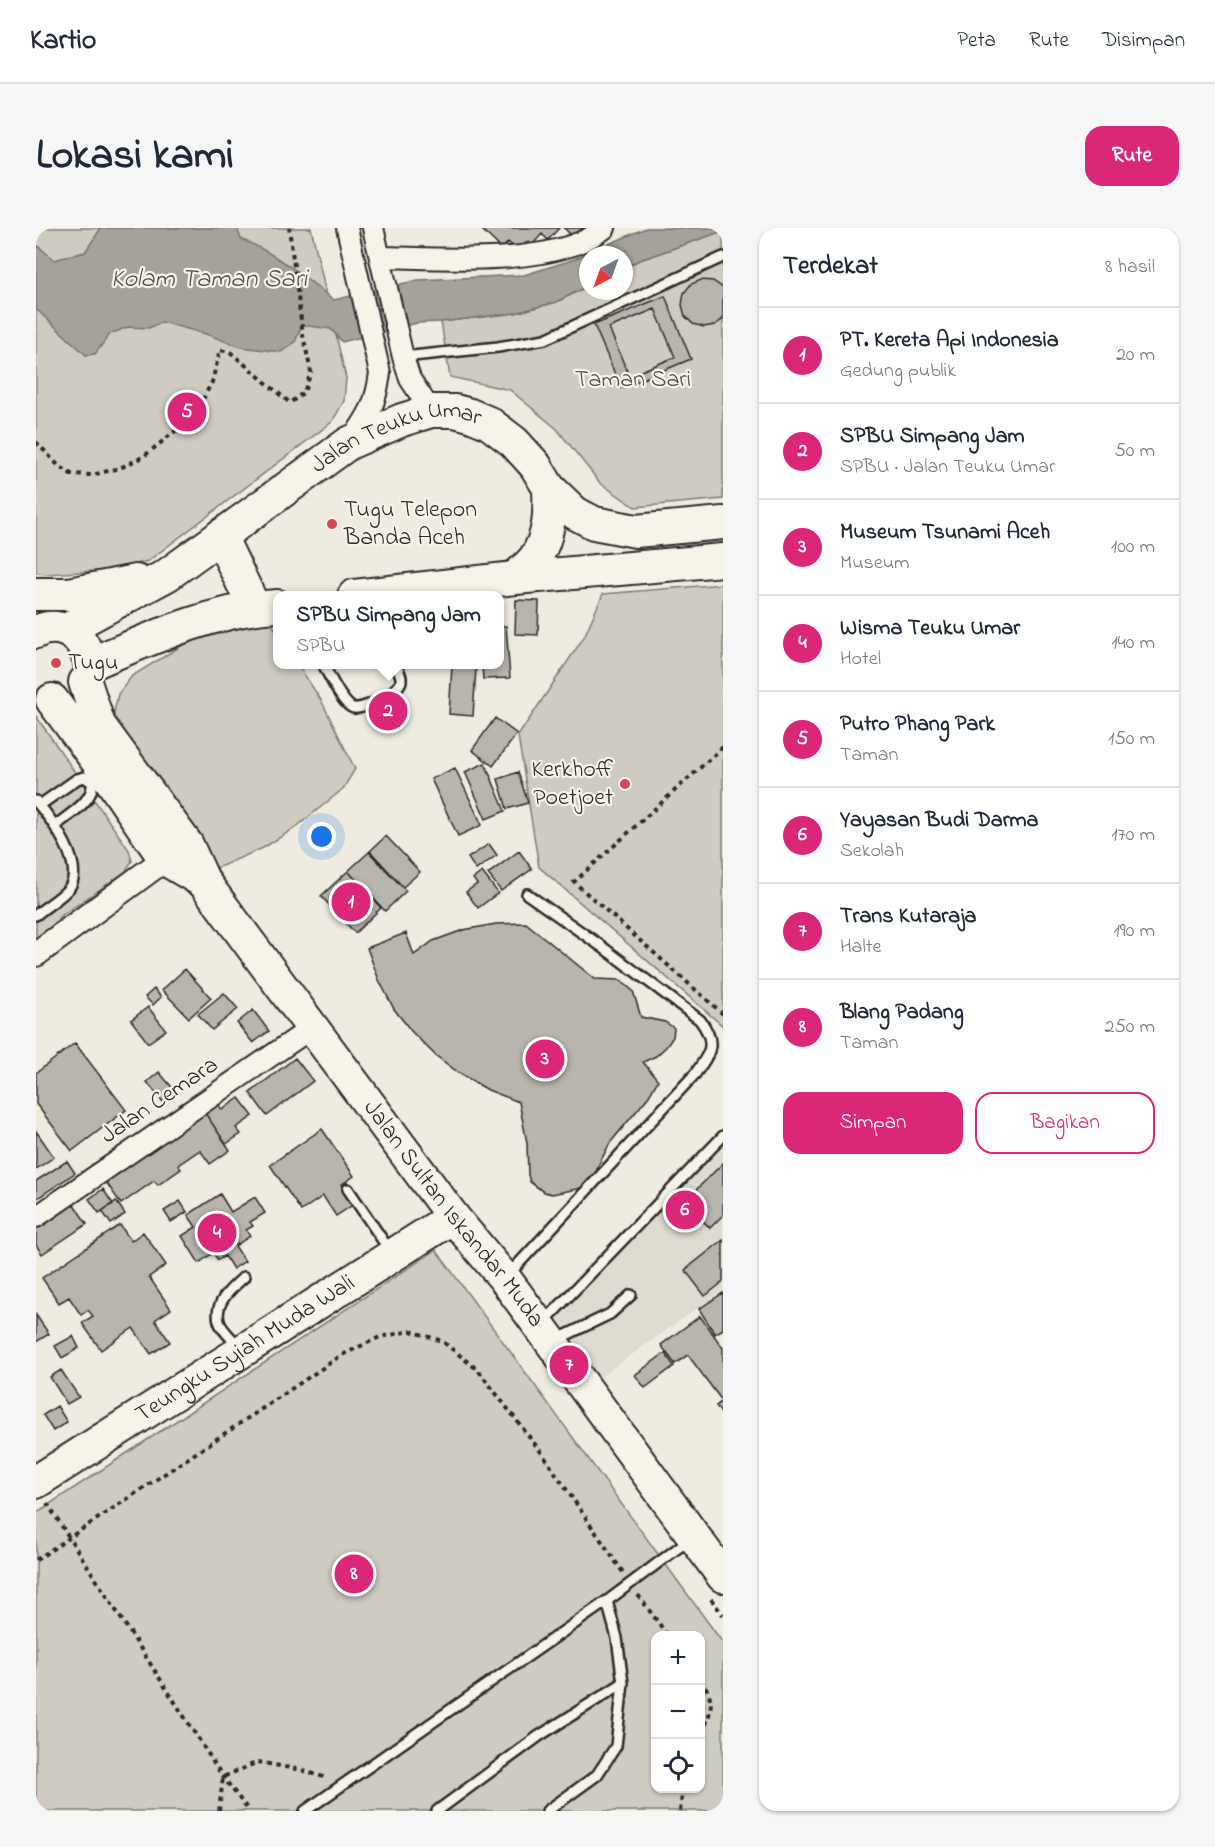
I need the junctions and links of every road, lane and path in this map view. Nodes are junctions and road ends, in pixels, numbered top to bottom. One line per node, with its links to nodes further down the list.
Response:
1 (289, 228): 9 (path)
2 (347, 228): 10 (street)
3 (374, 228): 6 (street)
4 (605, 228): 6 (street)
5 (723, 257): 7 (lane)
6 (382, 267): 7 (street)
7 (401, 349): 8 (street)
8 (431, 411): 10 (highway, Jalan Teuku Umar); 11 (highway, Jalan Teuku Umar)
9 (36, 442)
10 (349, 443): 13 (highway, Jalan Teuku Umar)
11 (549, 488): 12 (highway, Jalan Teuku Umar); 16 (highway)
12 (723, 523)
13 (220, 537): 15 (highway, Jalan Teuku Umar); 19 (highway)
14 (723, 560): 16 (highway)
15 (167, 575): 18 (highway); 20 (highway, Jalan Teuku Umar)
16 (515, 578): 17 (highway)
17 (399, 591)
18 (36, 594)
19 (266, 607): 24 (highway)
20 (76, 624)
21 (36, 632): 24 (highway, Jalan Sultan Iskandar Muda)
22 (326, 669): 23 (lane)
23 (398, 669)
24 (87, 673): 25 (highway); 30 (highway, Jalan Sultan Iskandar Muda)
25 (44, 697): 27 (highway, Jalan Sultan Iskandar Muda)
26 (723, 747): 34 (path)
27 (99, 777): 28 (lane); 29 (lane); 30 (highway, Jalan Sultan Iskandar Muda)
28 (38, 803): 29 (lane)
29 (55, 826): 32 (lane)
30 (176, 852): 33 (street); 35 (highway, Jalan Sultan Iskandar Muda)
31 (528, 894): 42 (lane)
32 (36, 915)
33 (36, 954)
34 (723, 1014)
35 (313, 1027): 38 (street, Jalan Cemara); 39 (highway, Jalan Sultan Iskandar Muda)
36 (723, 1136): 44 (lane)
37 (348, 1189): 40 (lane)
38 (36, 1217)
39 (453, 1217): 40 (highway, Teungku Syiah Muda Wali); 42 (highway, Jalan Sultan Iskandar Muda)
40 (392, 1254): 45 (highway, Teungku Syiah Muda Wali)
41 (244, 1277): 45 (lane)
42 (505, 1279): 44 (highway, Jalan Sultan Iskandar Muda)
43 (631, 1295): 44 (lane)
44 (545, 1335): 48 (highway, Jalan Sultan Iskandar Muda)
45 (242, 1351): 46 (highway, Teungku Syiah Muda Wali)
46 (39, 1488): 47 (path)
47 (70, 1536): 49 (path); 51 (path); 57 (path)
48 (695, 1536): 50 (highway, Jalan Sultan Iskandar Muda); 51 (lane)
49 (36, 1560)
50 (723, 1576)
51 (630, 1584): 52 (lane); 53 (path)
52 (607, 1601): 54 (lane); 58 (lane)
53 (665, 1631)
54 (623, 1683): 63 (lane); 64 (lane)
55 (705, 1686): 56 (path)
56 (705, 1724)
57 (223, 1777): 58 (path); 60 (path); 61 (path)
58 (344, 1784): 62 (lane)
59 (682, 1793): 65 (path)
60 (219, 1811)
61 (249, 1811)
62 (305, 1811)
63 (437, 1811)
64 (546, 1811)
65 (680, 1811)

